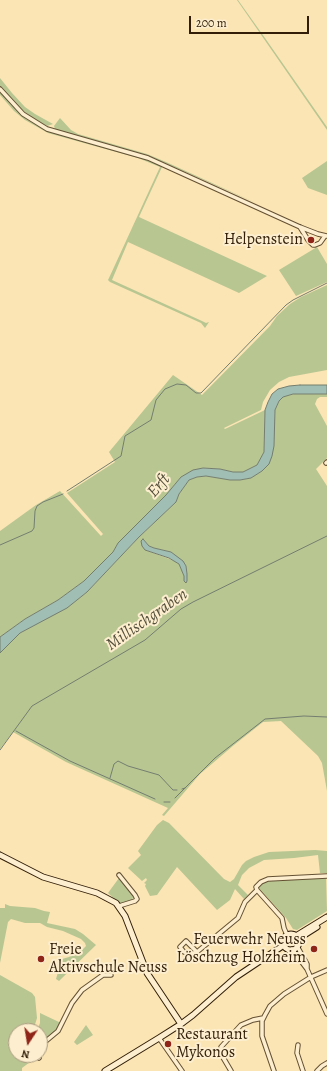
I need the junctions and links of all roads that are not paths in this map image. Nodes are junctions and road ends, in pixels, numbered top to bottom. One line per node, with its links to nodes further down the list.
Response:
1 (0, 89): 2 (street)
2 (300, 227): 3 (street); 3 (street)
3 (326, 236)
4 (0, 855): 8 (main road)
5 (119, 875): 8 (street)
6 (327, 876): 7 (street)
7 (257, 890): 11 (street); 15 (street)
8 (119, 906): 21 (main road)
9 (327, 917): 12 (main road)
10 (327, 920): 12 (main road)
11 (287, 935): 12 (main road); 13 (main road)
12 (297, 938): 14 (main road)
13 (284, 945): 14 (main road); 21 (main road)
14 (295, 948): 18 (street)
15 (197, 952): 15 (street)
16 (327, 970): 18 (street)
17 (111, 974): 23 (street)
18 (311, 976): 19 (street); 20 (street)
19 (327, 1014)
20 (263, 1018): 28 (street); 29 (street)
21 (181, 1024): 22 (main road)
22 (159, 1038): 26 (main road); 27 (street)
23 (48, 1040)
24 (298, 1045): 30 (street)
25 (327, 1064): 31 (street)
26 (105, 1071)
27 (182, 1071)
28 (231, 1071)
29 (274, 1071)
30 (303, 1071)
31 (317, 1071)

